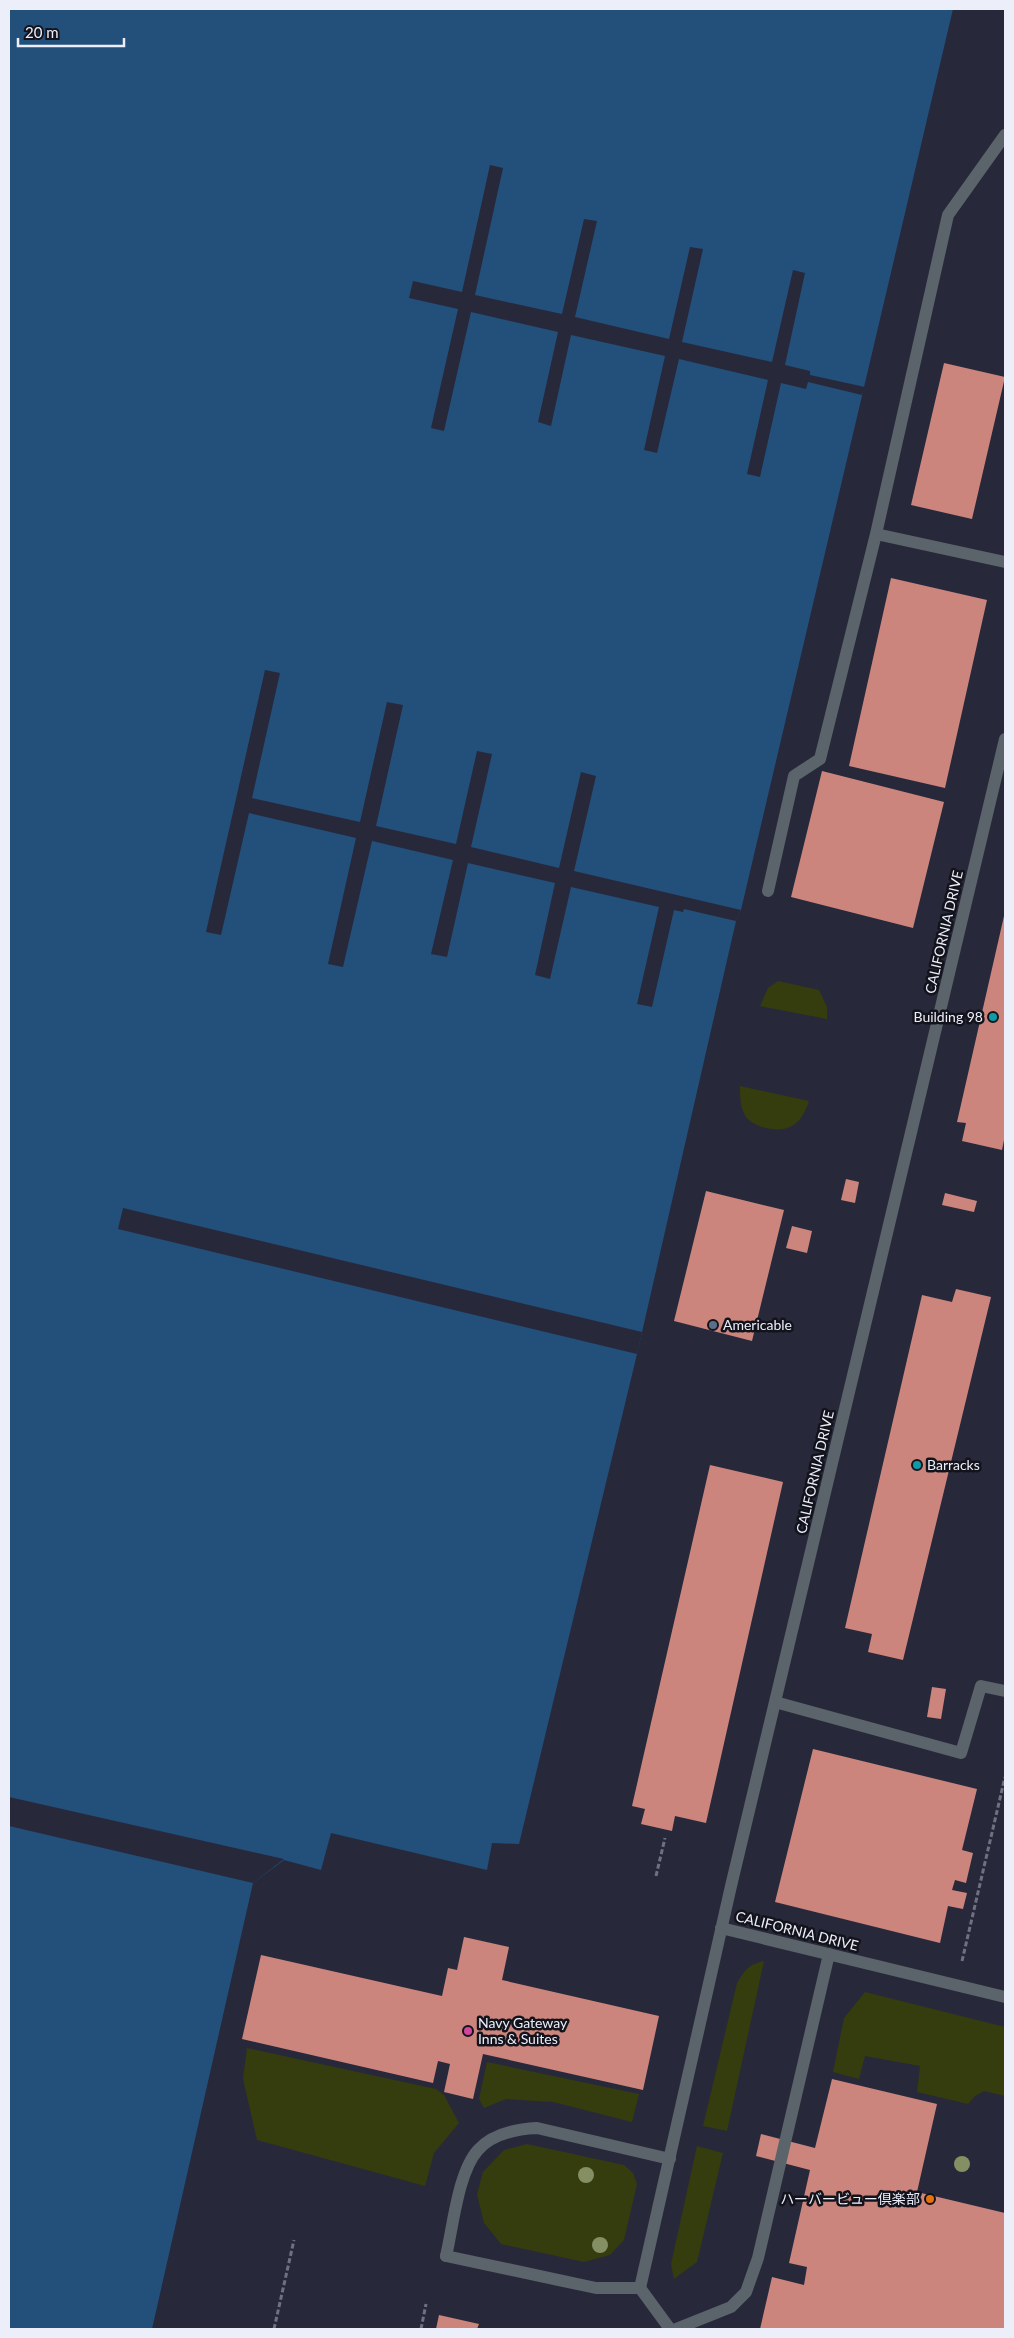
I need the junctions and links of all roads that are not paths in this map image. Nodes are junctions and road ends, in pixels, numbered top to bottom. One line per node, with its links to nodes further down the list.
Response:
1 (1005, 135): 2 (street)
2 (876, 534): 3 (street); 5 (street)
3 (1005, 562)
4 (1005, 739): 7 (street, CALIFORNIA DRIVE)
5 (768, 891)
6 (1005, 1692): 7 (street)
7 (775, 1702): 8 (street, CALIFORNIA DRIVE)
8 (721, 1928): 9 (street, CALIFORNIA DRIVE); 11 (street)
9 (829, 1954): 10 (street, CALIFORNIA DRIVE); 14 (street)
10 (1005, 1997)
11 (670, 2159): 12 (street); 12 (street)
12 (640, 2288): 13 (street)
13 (670, 2329)
14 (676, 2329)

